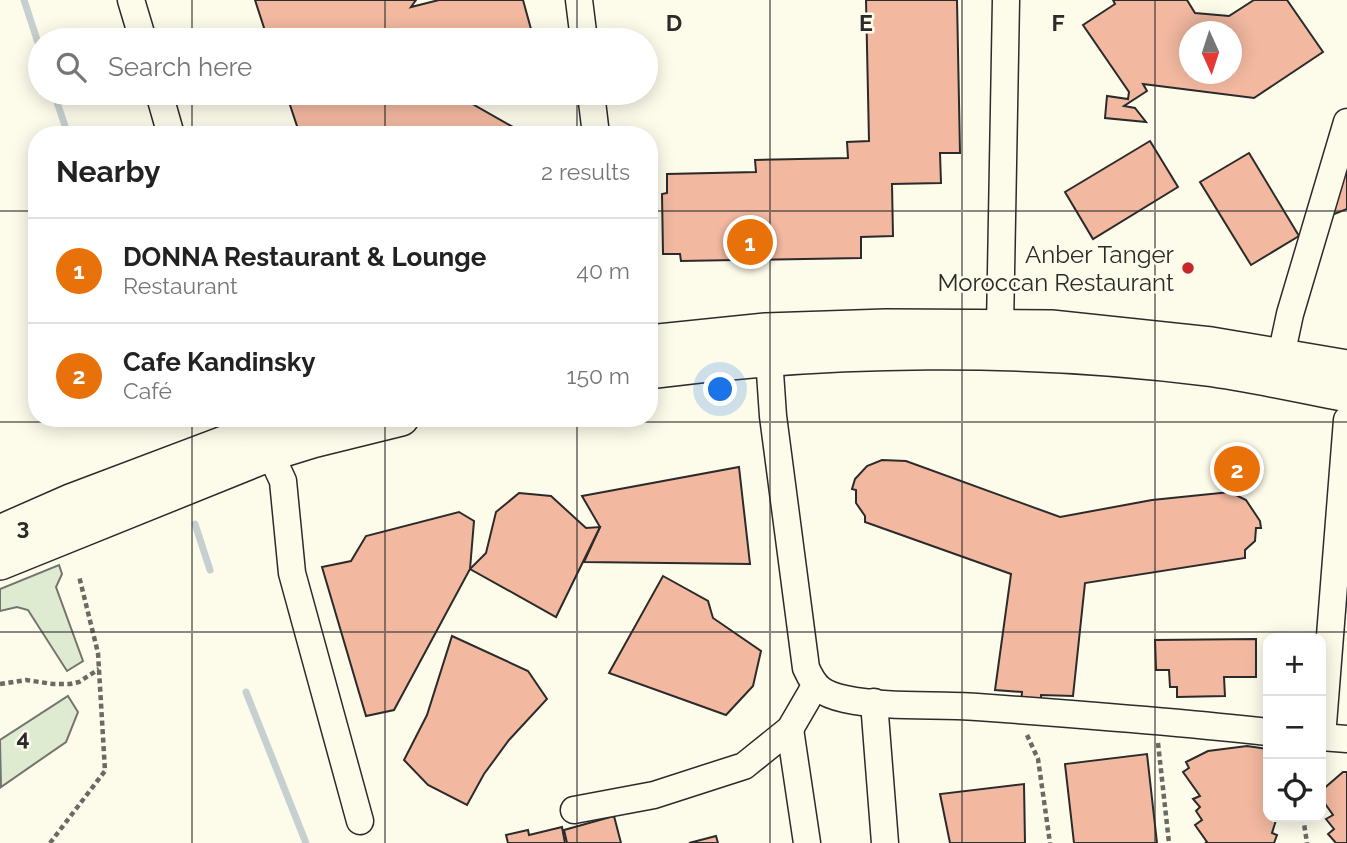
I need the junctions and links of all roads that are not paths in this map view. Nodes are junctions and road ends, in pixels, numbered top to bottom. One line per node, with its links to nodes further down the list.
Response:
1 (131, 0): 4 (street)
2 (579, 0): 5 (street)
3 (1006, 0): 11 (street)
4 (139, 28)
5 (582, 28)
6 (162, 105): 9 (street)
7 (592, 105): 10 (street)
8 (1347, 122): 13 (street)
9 (168, 126)
10 (595, 126)
11 (1000, 327): 12 (main road); 13 (main road)
12 (658, 342)
13 (1281, 356): 15 (main road)
14 (769, 358): 16 (main road); 17 (main road); 25 (street)
15 (1347, 368)
16 (658, 370)
17 (1347, 394)
18 (1347, 420): 26 (street)
19 (277, 427): 21 (main road)
20 (365, 427): 21 (main road)
21 (251, 441): 22 (main road); 33 (street)
22 (78, 514): 23 (main road); 24 (main road)
23 (0, 533)
24 (0, 562)
25 (814, 686): 27 (street); 28 (street)
26 (1324, 696)
27 (874, 702): 29 (street); 35 (street)
28 (790, 729): 32 (street); 34 (street)
29 (1263, 731)
30 (1326, 737): 31 (street)
31 (1347, 739)
32 (574, 810)
33 (360, 821)
34 (807, 843)
35 (885, 843)

